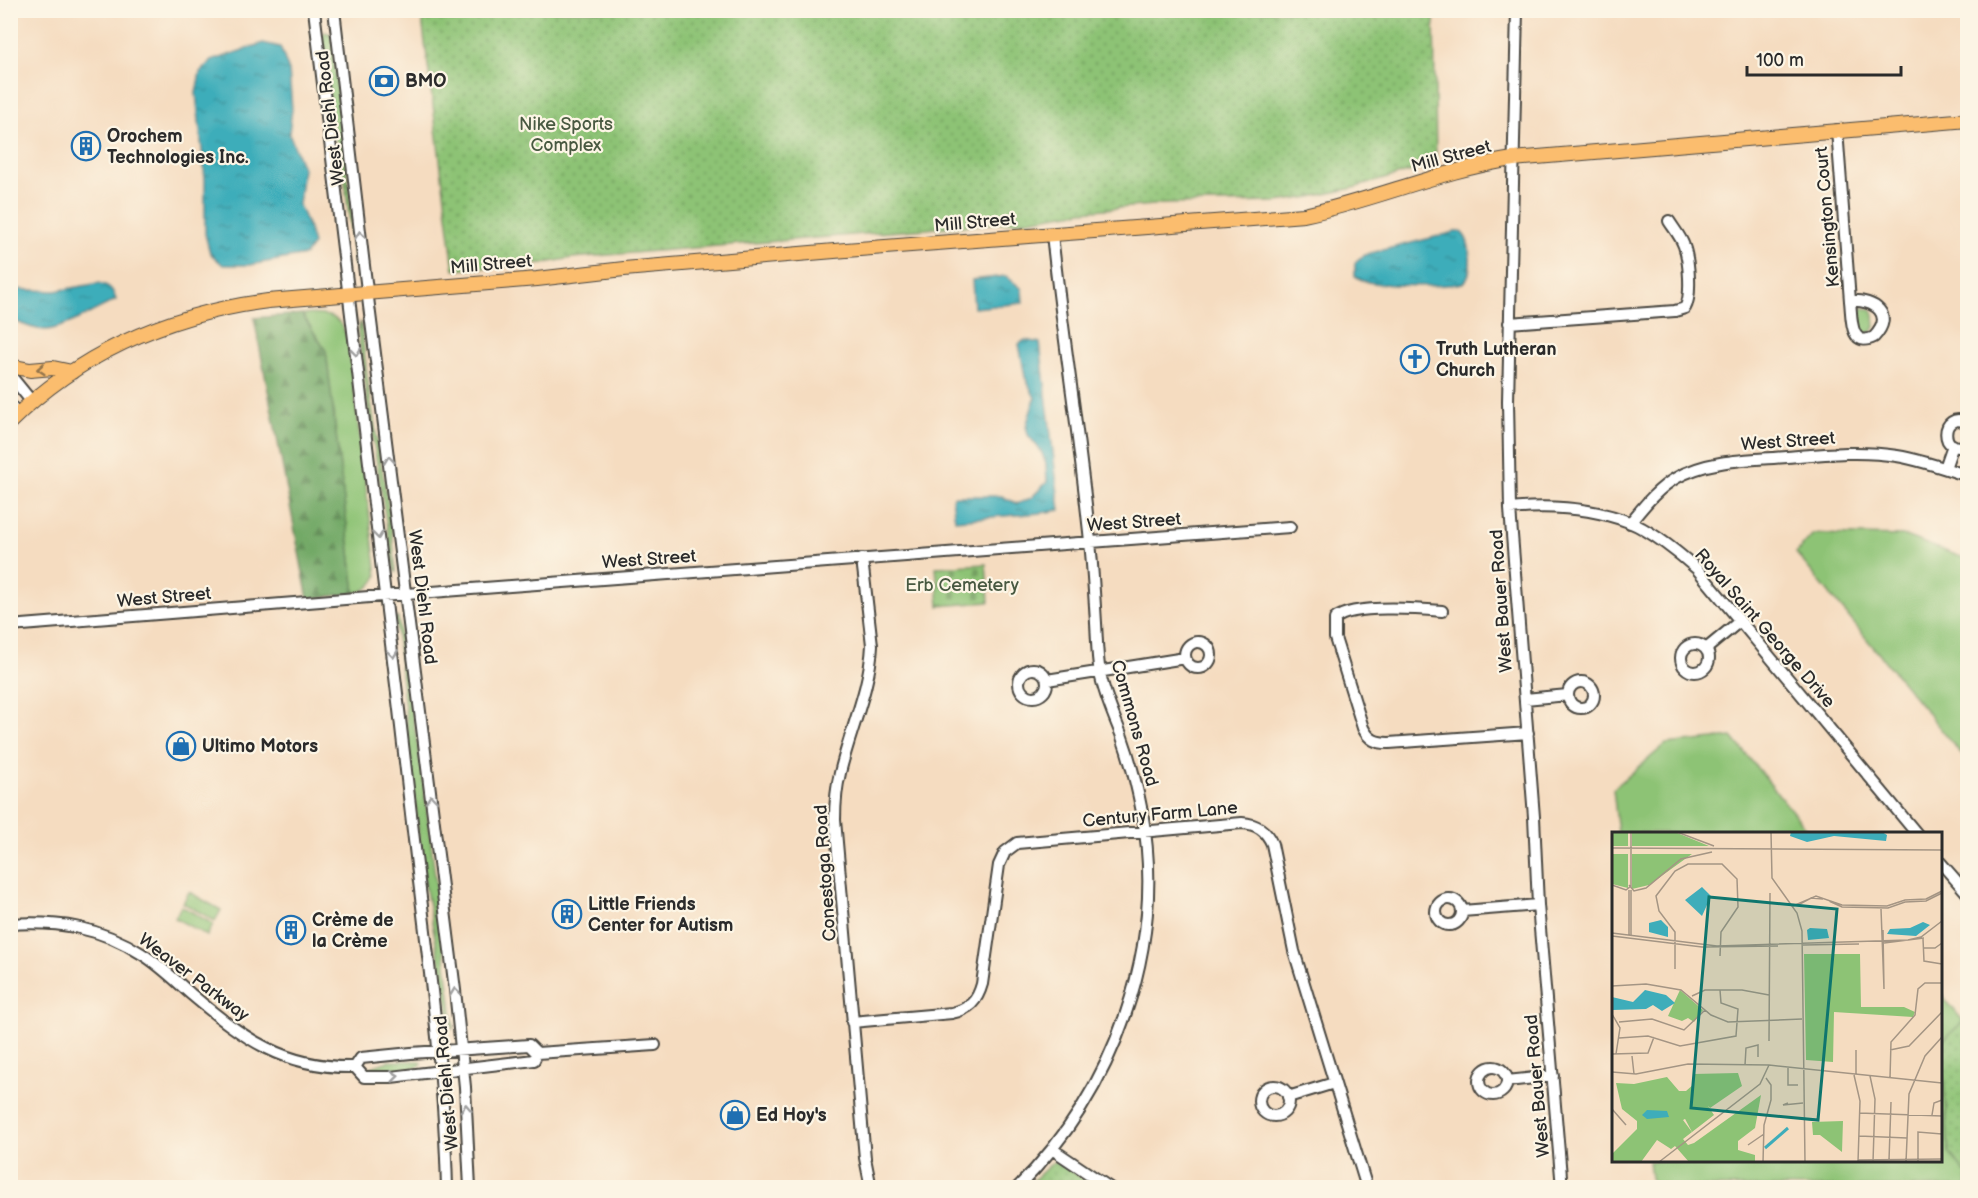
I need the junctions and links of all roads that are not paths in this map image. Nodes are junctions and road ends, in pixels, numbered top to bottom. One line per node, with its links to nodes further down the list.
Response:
1 (314, 10): 10 (street, West Diehl Road)
2 (334, 10): 9 (street, West Diehl Road, one-way to 2)
3 (1516, 10): 6 (street, West Bauer Road)
4 (1968, 120): 5 (main road, Mill Street)
5 (1837, 130): 6 (main road, Mill Street); 11 (street, Kensington Court)
6 (1513, 159): 8 (main road, Mill Street); 12 (street, West Bauer Road)
7 (1669, 221): 12 (street)
8 (1052, 234): 9 (main road, Mill Street); 26 (street, Commons Road)
9 (368, 293): 10 (main road, Mill Street); 28 (street, West Diehl Road, one-way to 9)
10 (348, 294): 14 (main road, Mill Street); 29 (street, West Diehl Road, one-way to 29)
11 (1850, 301)
12 (1509, 323): 23 (street, West Bauer Road)
13 (10, 366): 14 (main road, one-way to 13)
14 (72, 372): 16 (main road, Mill Street)
15 (10, 375): 16 (street)
16 (32, 402): 17 (main road, Mill Street)
17 (13, 413)
18 (1968, 423): 20 (street)
19 (1968, 444): 20 (street)
20 (1953, 445): 21 (street)
21 (1945, 468): 22 (street, West Street); 24 (street, West Street)
22 (1968, 476)
23 (1510, 509): 24 (street, Royal Saint George Drive); 38 (street, West Bauer Road)
24 (1630, 523): 31 (street, Royal Saint George Drive)
25 (1290, 527): 26 (street, West Street)
26 (1090, 541): 27 (street, West Street); 35 (street, Commons Road)
27 (862, 559): 28 (street, West Street); 47 (street, Conestoga Road)
28 (406, 594): 29 (street, West Street); 49 (street, West Diehl Road, one-way to 28)
29 (386, 596): 32 (street, West Street); 50 (street, West Diehl Road, one-way to 50)
30 (1442, 611): 39 (street)
31 (1740, 621): 33 (street); 41 (street, Royal Saint George Drive)
32 (10, 626)
33 (1706, 649)
34 (1185, 658): 35 (street)
35 (1100, 672): 36 (street); 40 (street, Commons Road)
36 (1047, 680)
37 (1568, 695): 38 (street)
38 (1525, 699): 39 (street, West Bauer Road)
39 (1528, 733): 44 (street, West Bauer Road)
40 (1146, 832): 47 (street, Century Farm Lane); 57 (street, Century Farm Lane); 59 (street, Commons Road)
41 (1915, 832)
42 (1942, 862): 43 (street)
43 (1968, 894)
44 (1538, 905): 45 (street); 55 (street, West Bauer Road)
45 (1462, 911)
46 (10, 924): 52 (street, Weaver Parkway)
47 (852, 1022): 62 (street, Conestoga Road)
48 (655, 1045): 51 (street)
49 (462, 1050): 50 (street); 51 (street); 53 (street, West Diehl Road)
50 (438, 1052): 52 (street, Weaver Parkway); 54 (street, West Diehl Road)
51 (537, 1053): 53 (street, Weaver Parkway)
52 (355, 1067): 54 (street, Weaver Parkway, one-way to 54)
53 (463, 1068): 54 (street, Weaver Parkway); 61 (street, West Diehl Road, one-way to 53)
54 (440, 1071): 60 (street, West Diehl Road)
55 (1553, 1076): 56 (street); 66 (street, West Bauer Road)
56 (1507, 1080)
57 (1334, 1083): 58 (street); 65 (street, Century Farm Lane)
58 (1288, 1097)
59 (1052, 1149): 63 (street, Commons Road); 64 (street)
60 (447, 1188)
61 (470, 1188)
62 (871, 1188)
63 (1017, 1188)
64 (1110, 1188)
65 (1367, 1188)
66 (1562, 1188)

